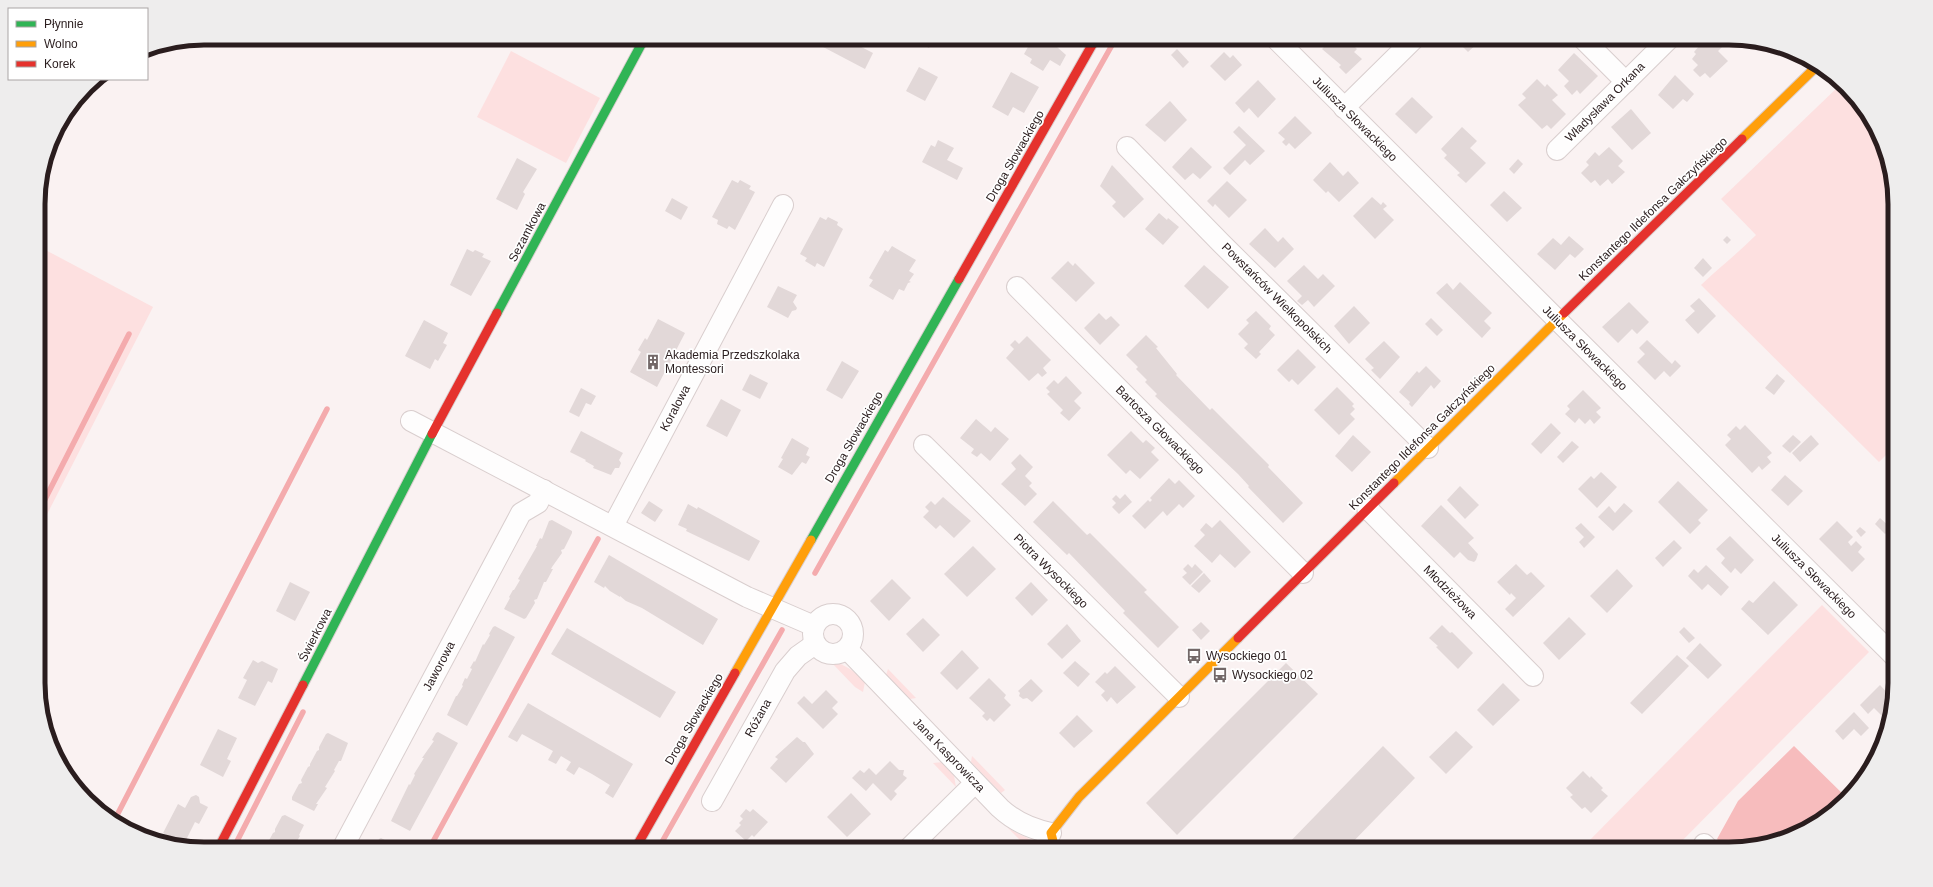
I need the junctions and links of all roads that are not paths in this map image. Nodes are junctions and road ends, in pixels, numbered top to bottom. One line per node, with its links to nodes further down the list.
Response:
1 (641, 45): 16 (street, Sezamkowa)
2 (1092, 45): 23 (street, Droga Słowackiego)
3 (1282, 45): 9 (street, Juliusza Słowackiego)
4 (1409, 45): 9 (street)
5 (1589, 45): 8 (street)
6 (1663, 45): 8 (street, Władysława Orkana)
7 (1813, 70): 14 (street, Konstantego Ildefonsa Gałczyńskiego)
8 (1626, 82): 11 (street, Władysława Orkana)
9 (1344, 108): 14 (street, Juliusza Słowackiego)
10 (1127, 147): 18 (street, Powstańców Wielkopolskich)
11 (1557, 150)
12 (783, 206): 21 (street, Koralowa)
13 (1018, 287): 22 (street, Bartosza Głowackiego)
14 (1557, 320): 18 (street, Konstantego Ildefonsa Gałczyńskiego); 26 (street, Juliusza Słowackiego)
15 (411, 421): 16 (street)
16 (433, 432): 19 (street); 32 (street, Świerkowa)
17 (924, 445): 28 (street, Piotra Wysockiego)
18 (1428, 448): 20 (street, Konstantego Ildefonsa Gałczyńskiego)
19 (544, 490): 21 (street); 33 (street, Jaworowa)
20 (1367, 508): 22 (street, Konstantego Ildefonsa Gałczyńskiego); 27 (street, Młodzieżowa)
21 (613, 526): 23 (street)
22 (1303, 573): 28 (street, Konstantego Ildefonsa Gałczyńskiego)
23 (771, 607): 24 (street); 34 (street, Droga Słowackiego)
24 (814, 635): 25 (street); 25 (street); 30 (street, Różana)
25 (847, 649): 29 (street, Jana Kasprowicza)
26 (1888, 650)
27 (1533, 676)
28 (1179, 697): 31 (street, Konstantego Ildefonsa Gałczyńskiego)
29 (976, 783): 31 (street, Jana Kasprowicza); 35 (street)
30 (712, 801)
31 (1053, 841)
32 (222, 842)
33 (346, 842)
34 (639, 842)
35 (915, 842)

